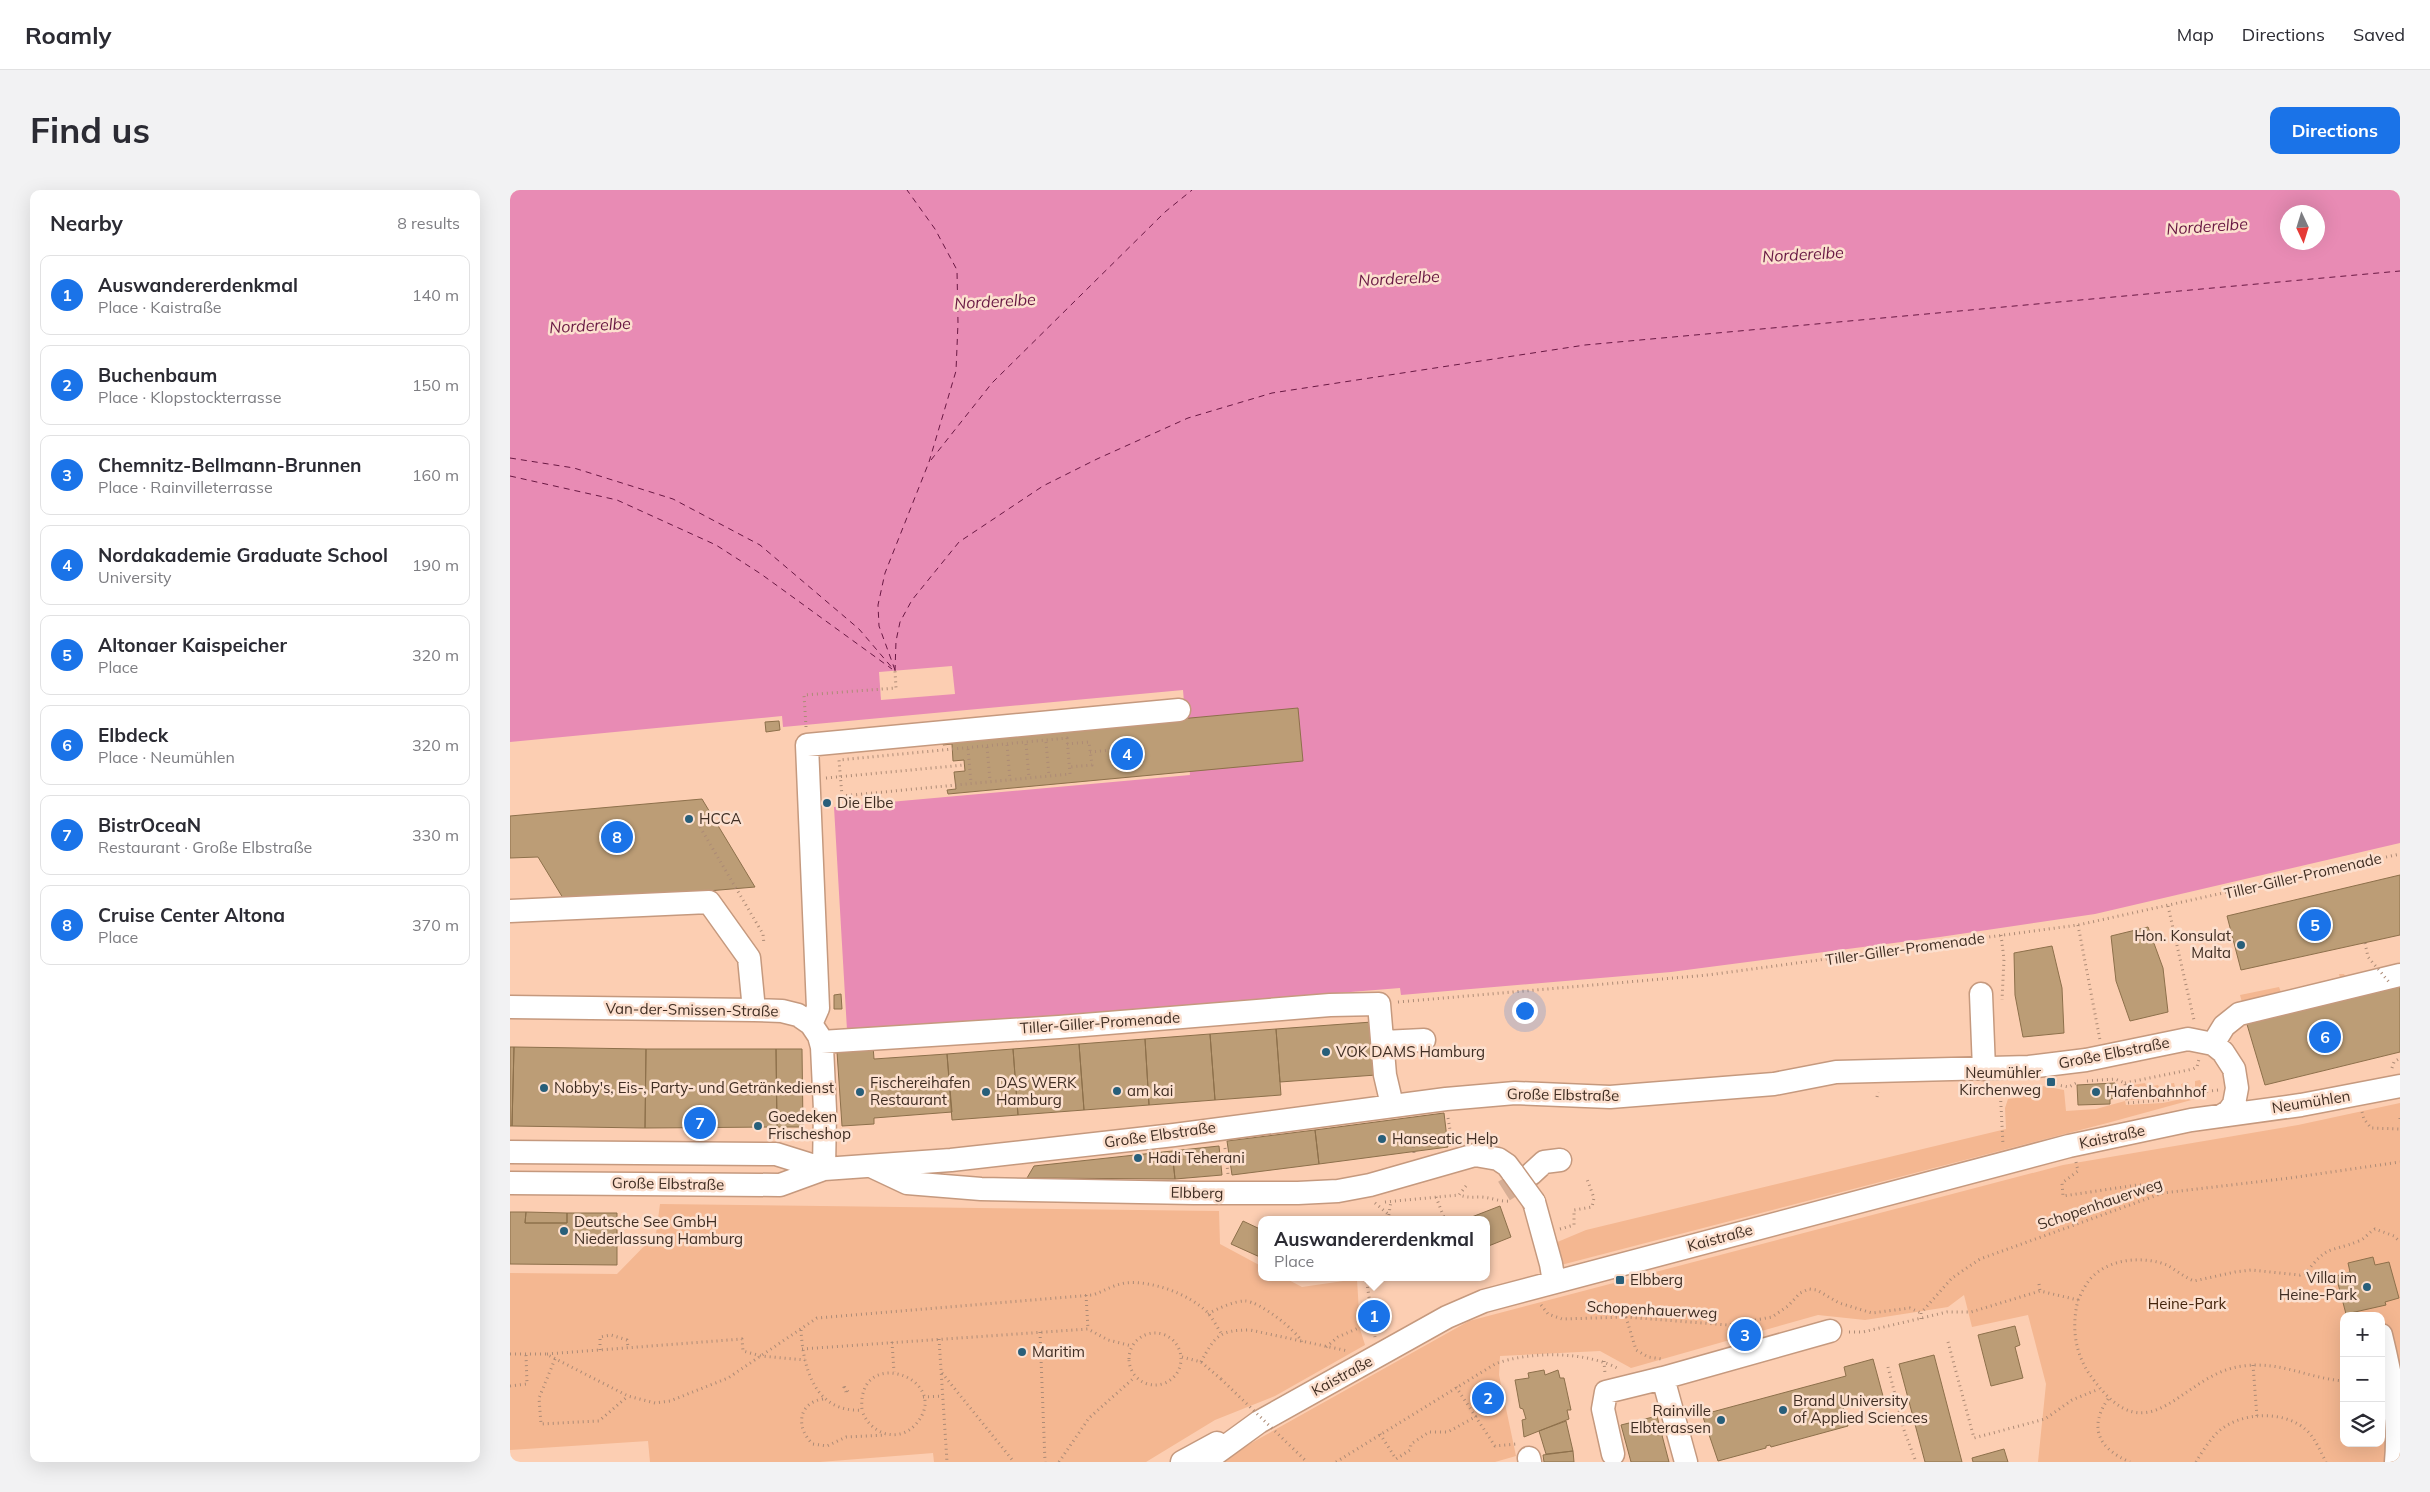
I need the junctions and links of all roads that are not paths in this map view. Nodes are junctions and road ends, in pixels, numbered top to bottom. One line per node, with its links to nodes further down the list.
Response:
1 (1179, 710): 7 (street)
2 (510, 911): 6 (street)
3 (2394, 978): 10 (street)
4 (1981, 994): 11 (street)
5 (510, 1007): 6 (street, Van-der-Smissen-Straße)
6 (754, 1010): 7 (street, Van-der-Smissen-Straße)
7 (816, 1033): 9 (street, Tiller-Giller-Promenade); 18 (street)
8 (1424, 1040): 9 (street)
9 (1383, 1042): 13 (street)
10 (2206, 1042): 11 (street, Große Elbstraße); 14 (street)
11 (1992, 1069): 13 (street, Große Elbstraße)
12 (2400, 1086): 14 (street, Neumühlen)
13 (1392, 1105): 17 (street, Große Elbstraße)
14 (2221, 1116): 21 (street, Kaistraße)
15 (510, 1152): 18 (street, Große Elbstraße)
16 (1560, 1160): 19 (street)
17 (872, 1166): 18 (street, Große Elbstraße); 19 (street, Elbberg)
18 (824, 1169): 20 (street, Große Elbstraße)
19 (1522, 1174): 21 (street, Elbberg, bridge)
20 (510, 1182)
21 (1552, 1273): 25 (street, Kaistraße)
22 (1830, 1331): 24 (street)
23 (2385, 1351): 30 (street)
24 (1663, 1378): 26 (street); 29 (street)
25 (1245, 1431): 27 (street, Kaistraße); 28 (street, Kaistraße)
26 (1614, 1454)
27 (1182, 1462)
28 (1204, 1462)
29 (1686, 1462)
30 (2396, 1462)

